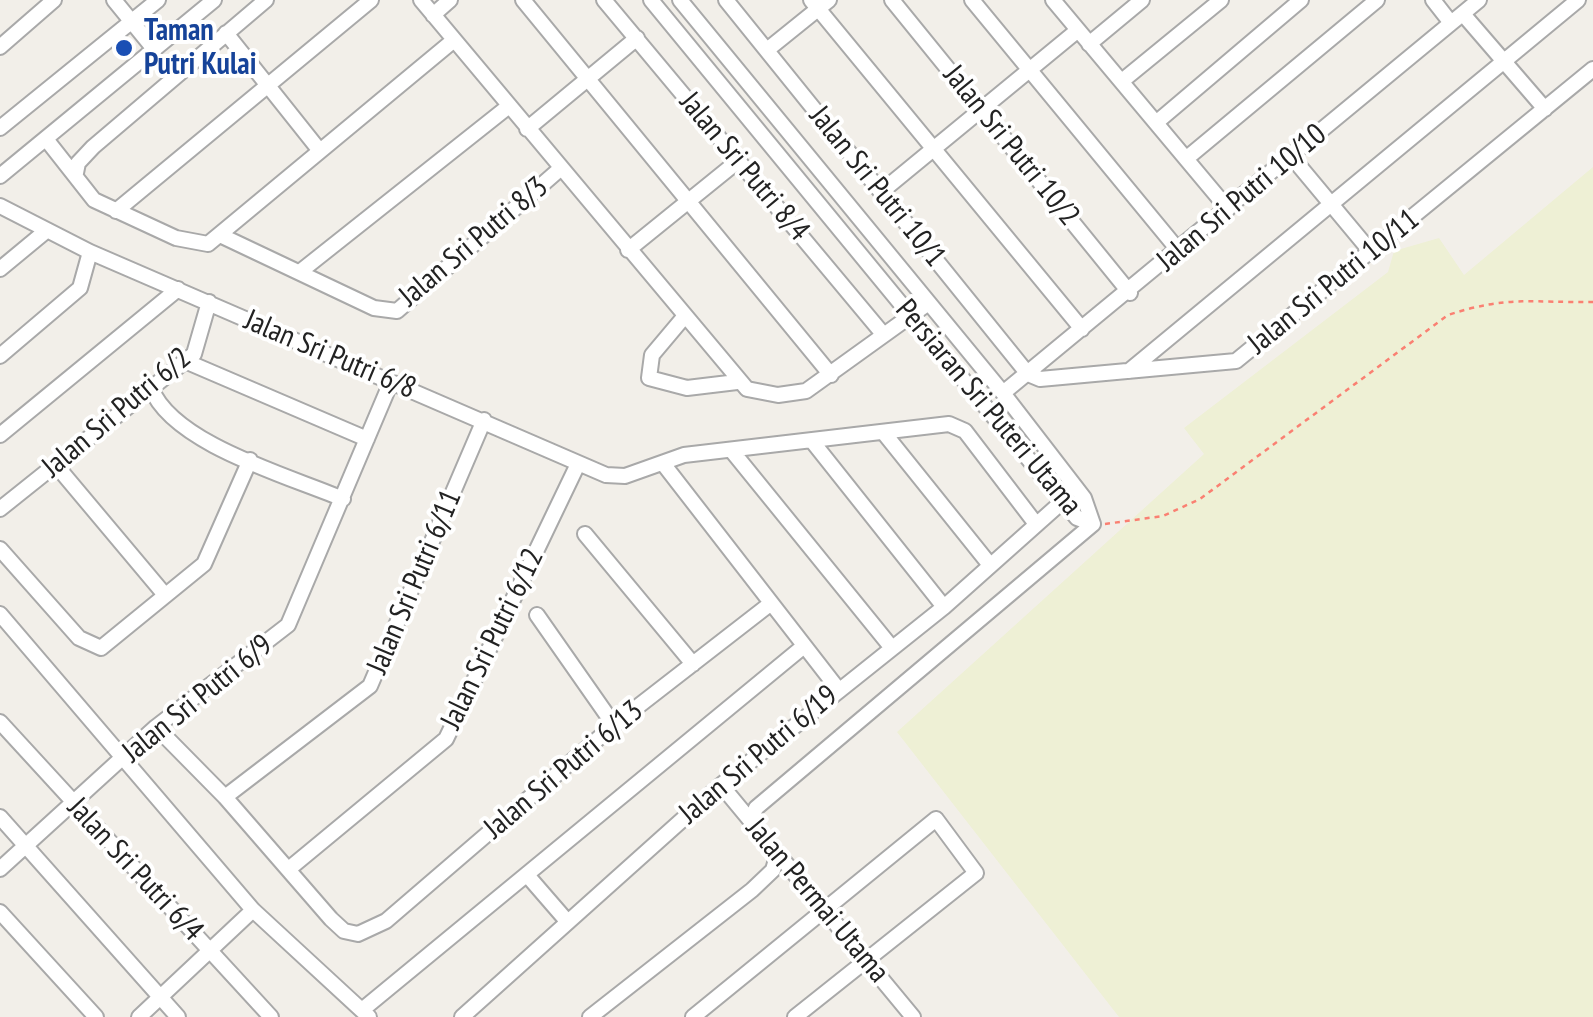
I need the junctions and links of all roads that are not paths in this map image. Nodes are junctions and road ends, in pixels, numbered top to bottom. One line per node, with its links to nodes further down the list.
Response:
1 (54, 0): 33 (street)
2 (114, 0): 27 (street)
3 (158, 0): 27 (street)
4 (214, 0): 34 (street)
5 (266, 0): 29 (street)
6 (372, 0): 41 (street)
7 (420, 0): 25 (street)
8 (450, 0): 25 (street)
9 (522, 0): 39 (street)
10 (604, 0): 30 (street, Jalan Sri Putri 8/4)
11 (651, 0): 75 (street, Persiaran Sri Puteri Utama)
12 (680, 0): 74 (street, Persiaran Sri Puteri Utama)
13 (726, 0): 35 (street, Jalan Sri Putri 10/1)
14 (892, 0): 43 (street, Jalan Sri Putri 10/2)
15 (972, 0): 38 (street)
16 (1053, 0): 28 (street)
17 (1221, 0): 40 (street)
18 (1300, 0): 45 (street)
19 (1377, 0): 52 (street)
20 (1433, 0): 26 (street)
21 (1479, 0): 26 (street, Jalan Sri Putri 10/10)
22 (1578, 0): 36 (street)
23 (1140, 1): 32 (street)
24 (819, 3): 35 (street); 49 (street)
25 (433, 15): 31 (street)
26 (1457, 19): 36 (street); 51 (street, Jalan Sri Putri 10/10)
27 (132, 21): 34 (street); 46 (street)
28 (1078, 30): 32 (street); 38 (street)
29 (226, 34): 41 (street); 55 (street)
30 (636, 38): 39 (street); 53 (street, Jalan Sri Putri 8/4)
31 (454, 40): 42 (street); 50 (street)
32 (1089, 44): 40 (street)
33 (0, 47)
34 (154, 49): 48 (street)
35 (767, 50): 57 (street, Jalan Sri Putri 10/1)
36 (1502, 60): 44 (street); 59 (street)
37 (1593, 69): 44 (street, Jalan Sri Putri 10/11)
38 (1029, 70): 43 (street); 66 (street)
39 (587, 80): 47 (street); 58 (street)
40 (1122, 81): 45 (street)
41 (267, 86): 50 (street); 62 (street)
42 (509, 106): 47 (street); 70 (street)
43 (981, 108): 49 (street); 72 (street, Jalan Sri Putri 10/2)
44 (1545, 110): 68 (street, Jalan Sri Putri 10/11)
45 (1157, 122): 52 (street)
46 (0, 128)
47 (527, 129): 54 (street)
48 (46, 138): 55 (street); 56 (street)
49 (935, 147): 57 (street); 77 (street)
50 (320, 151): 64 (street)
51 (1291, 156): 59 (street); 61 (street, Jalan Sri Putri 10/10)
52 (1187, 158): 61 (street)
53 (738, 161): 58 (street); 78 (street, Jalan Sri Putri 8/4)
54 (560, 168): 65 (street); 70 (street, Jalan Sri Putri 8/3)
55 (76, 173): 62 (street)
56 (0, 176)
57 (881, 192): 82 (street, Jalan Sri Putri 10/1)
58 (687, 201): 65 (street); 83 (street)
59 (1334, 201): 68 (street); 81 (street)
60 (0, 206): 63 (street, Jalan Sri Putri 6/8)
61 (1228, 209): 66 (street, Jalan Sri Putri 10/10)
62 (116, 211): 64 (street)
63 (46, 231): 67 (street, Jalan Sri Putri 6/8); 69 (street)
64 (222, 236): 70 (street, Jalan Sri Putri 8/3)
65 (628, 250): 76 (street)
66 (1179, 251): 72 (street, Jalan Sri Putri 10/10)
67 (90, 252): 71 (street, Jalan Sri Putri 6/8); 79 (street)
68 (1372, 252): 81 (street, Jalan Sri Putri 10/11)
69 (0, 269)
70 (301, 271)
71 (178, 289): 73 (street, Jalan Sri Putri 6/8); 89 (street)
72 (1130, 292): 77 (street, Jalan Sri Putri 10/10)
73 (209, 302): 80 (street, Jalan Sri Putri 6/2); 84 (street, Jalan Sri Putri 6/8)
74 (926, 304): 75 (street); 87 (street, Persiaran Sri Puteri Utama)
75 (910, 315): 78 (street); 99 (street, Persiaran Sri Puteri Utama)
76 (684, 317): 85 (street); 85 (street)
77 (1082, 329): 82 (street, Jalan Sri Putri 10/10)
78 (883, 334): 83 (street)
79 (0, 356)
80 (185, 361): 86 (street, Jalan Sri Putri 6/2); 91 (street)
81 (1128, 371): 82 (street, Jalan Sri Putri 10/11)
82 (1028, 374): 87 (street, Jalan Sri Putri 10/10)
83 (831, 375): 85 (street)
84 (391, 382): 88 (street, Jalan Sri Putri 6/8); 91 (street, Jalan Sri Putri 6/9)
85 (738, 382)
86 (151, 388): 94 (street); 95 (street, Jalan Sri Putri 6/2)
87 (1003, 393): 102 (street, Persiaran Sri Puteri Utama)
88 (484, 420): 96 (street, Jalan Sri Putri 6/8); 120 (street, Jalan Sri Putri 6/11)
89 (1, 433)
90 (884, 433): 92 (street, Jalan Sri Putri 6/8); 101 (street, Jalan Sri Putri 6/8); 105 (street)
91 (367, 439): 98 (street, Jalan Sri Putri 6/9)
92 (812, 442): 93 (street, Jalan Sri Putri 6/8); 108 (street)
93 (732, 451): 97 (street, Jalan Sri Putri 6/8); 112 (street)
94 (250, 460): 98 (street); 106 (street)
95 (55, 464): 100 (street, Jalan Sri Putri 6/2); 106 (street)
96 (576, 466): 97 (street, Jalan Sri Putri 6/8); 126 (street, Jalan Sri Putri 6/12)
97 (665, 466): 107 (street)
98 (343, 499): 117 (street, Jalan Sri Putri 6/9)
99 (1063, 501): 101 (street, Jalan Sri Putri 6/19); 102 (street, Persiaran Sri Puteri Utama)
100 (0, 509)
101 (1036, 524): 105 (street, Jalan Sri Putri 6/19)
102 (1093, 524): 123 (street)
103 (585, 534): 113 (street)
104 (0, 549): 106 (street)
105 (990, 564): 108 (street, Jalan Sri Putri 6/19)
106 (165, 596)
107 (770, 604): 111 (street); 113 (street, Jalan Sri Putri 6/13)
108 (944, 607): 112 (street, Jalan Sri Putri 6/19)
109 (0, 614): 118 (street)
110 (537, 615): 116 (street)
111 (804, 646): 114 (street); 128 (street)
112 (892, 648): 114 (street, Jalan Sri Putri 6/19)
113 (693, 664): 116 (street, Jalan Sri Putri 6/13)
114 (838, 689): 119 (street, Jalan Sri Putri 6/19)
115 (0, 722): 121 (street, Jalan Sri Putri 6/4)
116 (614, 724): 126 (street, Jalan Sri Putri 6/13)
117 (156, 727): 118 (street, Jalan Sri Putri 6/9); 120 (street)
118 (122, 761): 121 (street, Jalan Sri Putri 6/9); 129 (street)
119 (721, 785): 123 (street, Jalan Permai Utama); 132 (street, Jalan Sri Putri 6/19)
120 (225, 797): 126 (street)
121 (74, 806): 124 (street, Jalan Sri Putri 6/9); 133 (street, Jalan Sri Putri 6/4)
122 (0, 817): 124 (street)
123 (751, 821): 125 (street, Jalan Permai Utama)
124 (26, 846): 127 (street, Jalan Sri Putri 6/9); 135 (street)
125 (777, 856): 130 (street, Jalan Permai Utama); 143 (street)
126 (290, 868)
127 (0, 869)
128 (527, 876): 132 (street); 137 (street)
129 (254, 910): 133 (street); 137 (street)
130 (824, 911): 134 (street, Jalan Permai Utama); 134 (street); 144 (street)
131 (0, 912): 138 (street)
132 (566, 920): 142 (street, Jalan Sri Putri 6/19)
133 (210, 952): 135 (street); 141 (street, Jalan Sri Putri 6/4)
134 (867, 960): 136 (street); 147 (street, Jalan Permai Utama)
135 (160, 998): 139 (street); 140 (street)
136 (814, 1002): 145 (street); 146 (street)
137 (366, 1013)
138 (96, 1017)
139 (138, 1017)
140 (178, 1017)
141 (271, 1017)
142 (462, 1017)
143 (590, 1017)
144 (693, 1017)
145 (795, 1017)
146 (826, 1017)
147 (913, 1017)

